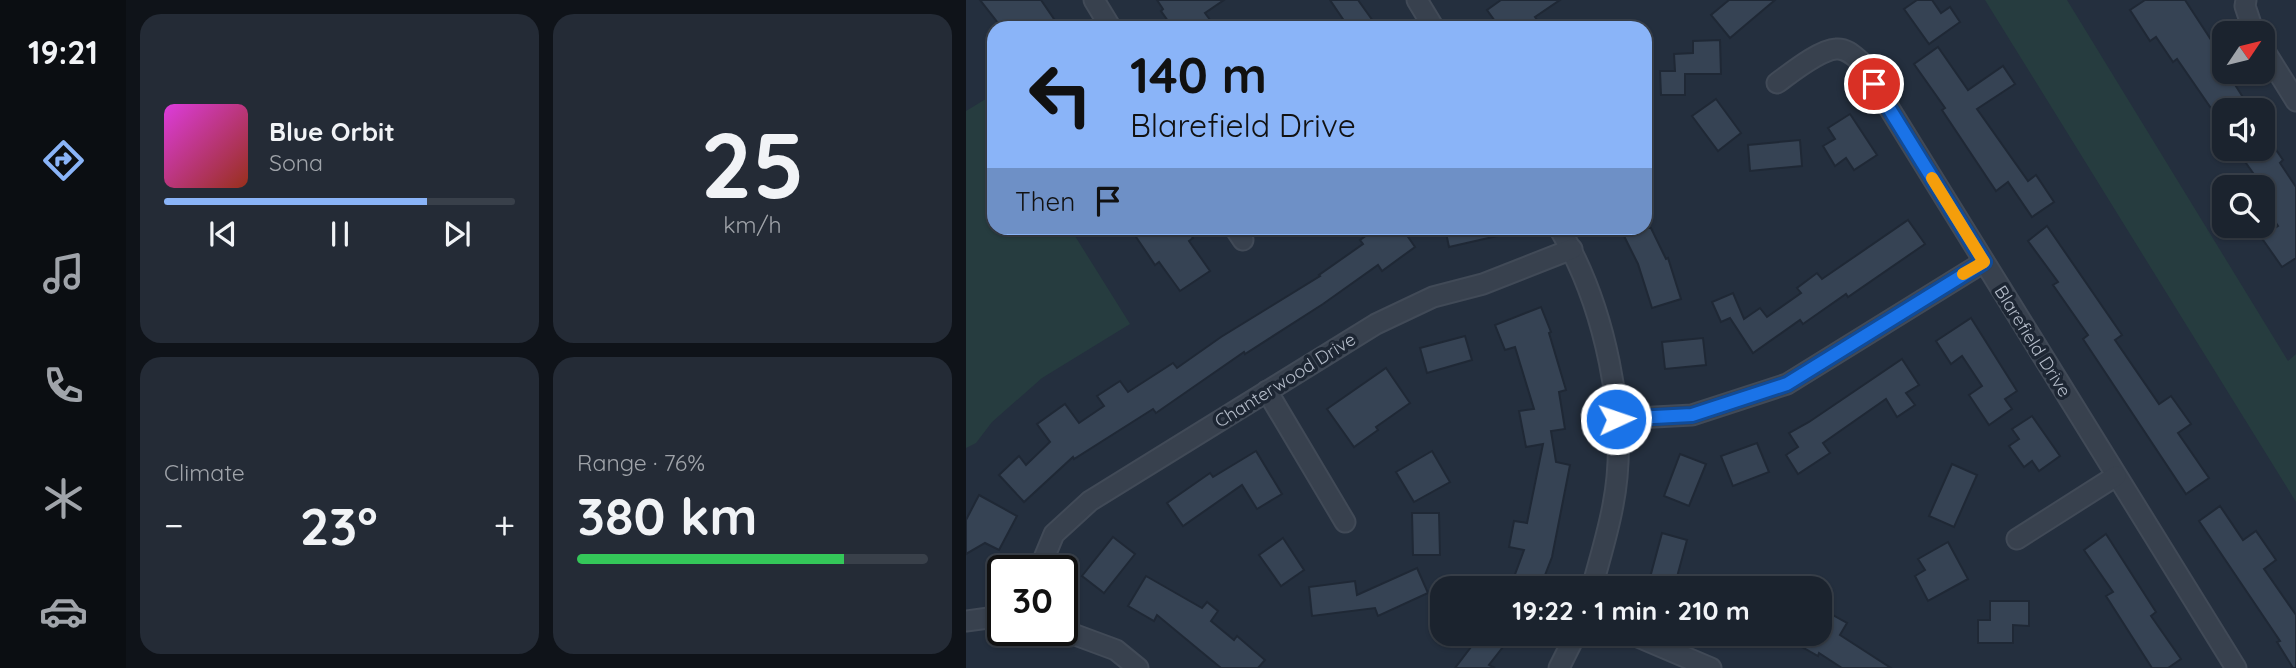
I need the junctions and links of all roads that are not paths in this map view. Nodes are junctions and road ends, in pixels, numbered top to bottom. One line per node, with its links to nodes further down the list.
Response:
1 (1094, 0): 4 (street)
2 (2246, 0): 6 (street)
3 (1419, 1): 5 (street)
4 (1107, 21)
5 (1430, 21)
6 (2250, 21)
7 (2275, 68): 9 (street)
8 (1777, 83): 12 (street, Blarefield Drive)
9 (2296, 102)
10 (1563, 235): 11 (street)
11 (1572, 249): 13 (street, Chanterwood Drive); 14 (street)
12 (1984, 262): 14 (street); 15 (street, Blarefield Drive)
13 (1267, 391): 16 (street); 18 (street, Chanterwood Drive)
14 (1616, 419): 19 (street)
15 (2116, 476): 17 (street); 28 (street, Blarefield Drive)
16 (1345, 522)
17 (2017, 539)
18 (1046, 555)
19 (1595, 576)
20 (987, 618): 21 (street)
21 (966, 621)
22 (1078, 636): 25 (street)
23 (1570, 646): 26 (street)
24 (1659, 646): 27 (street)
25 (1138, 668)
26 (1559, 668)
27 (1711, 668)
28 (2236, 668)

